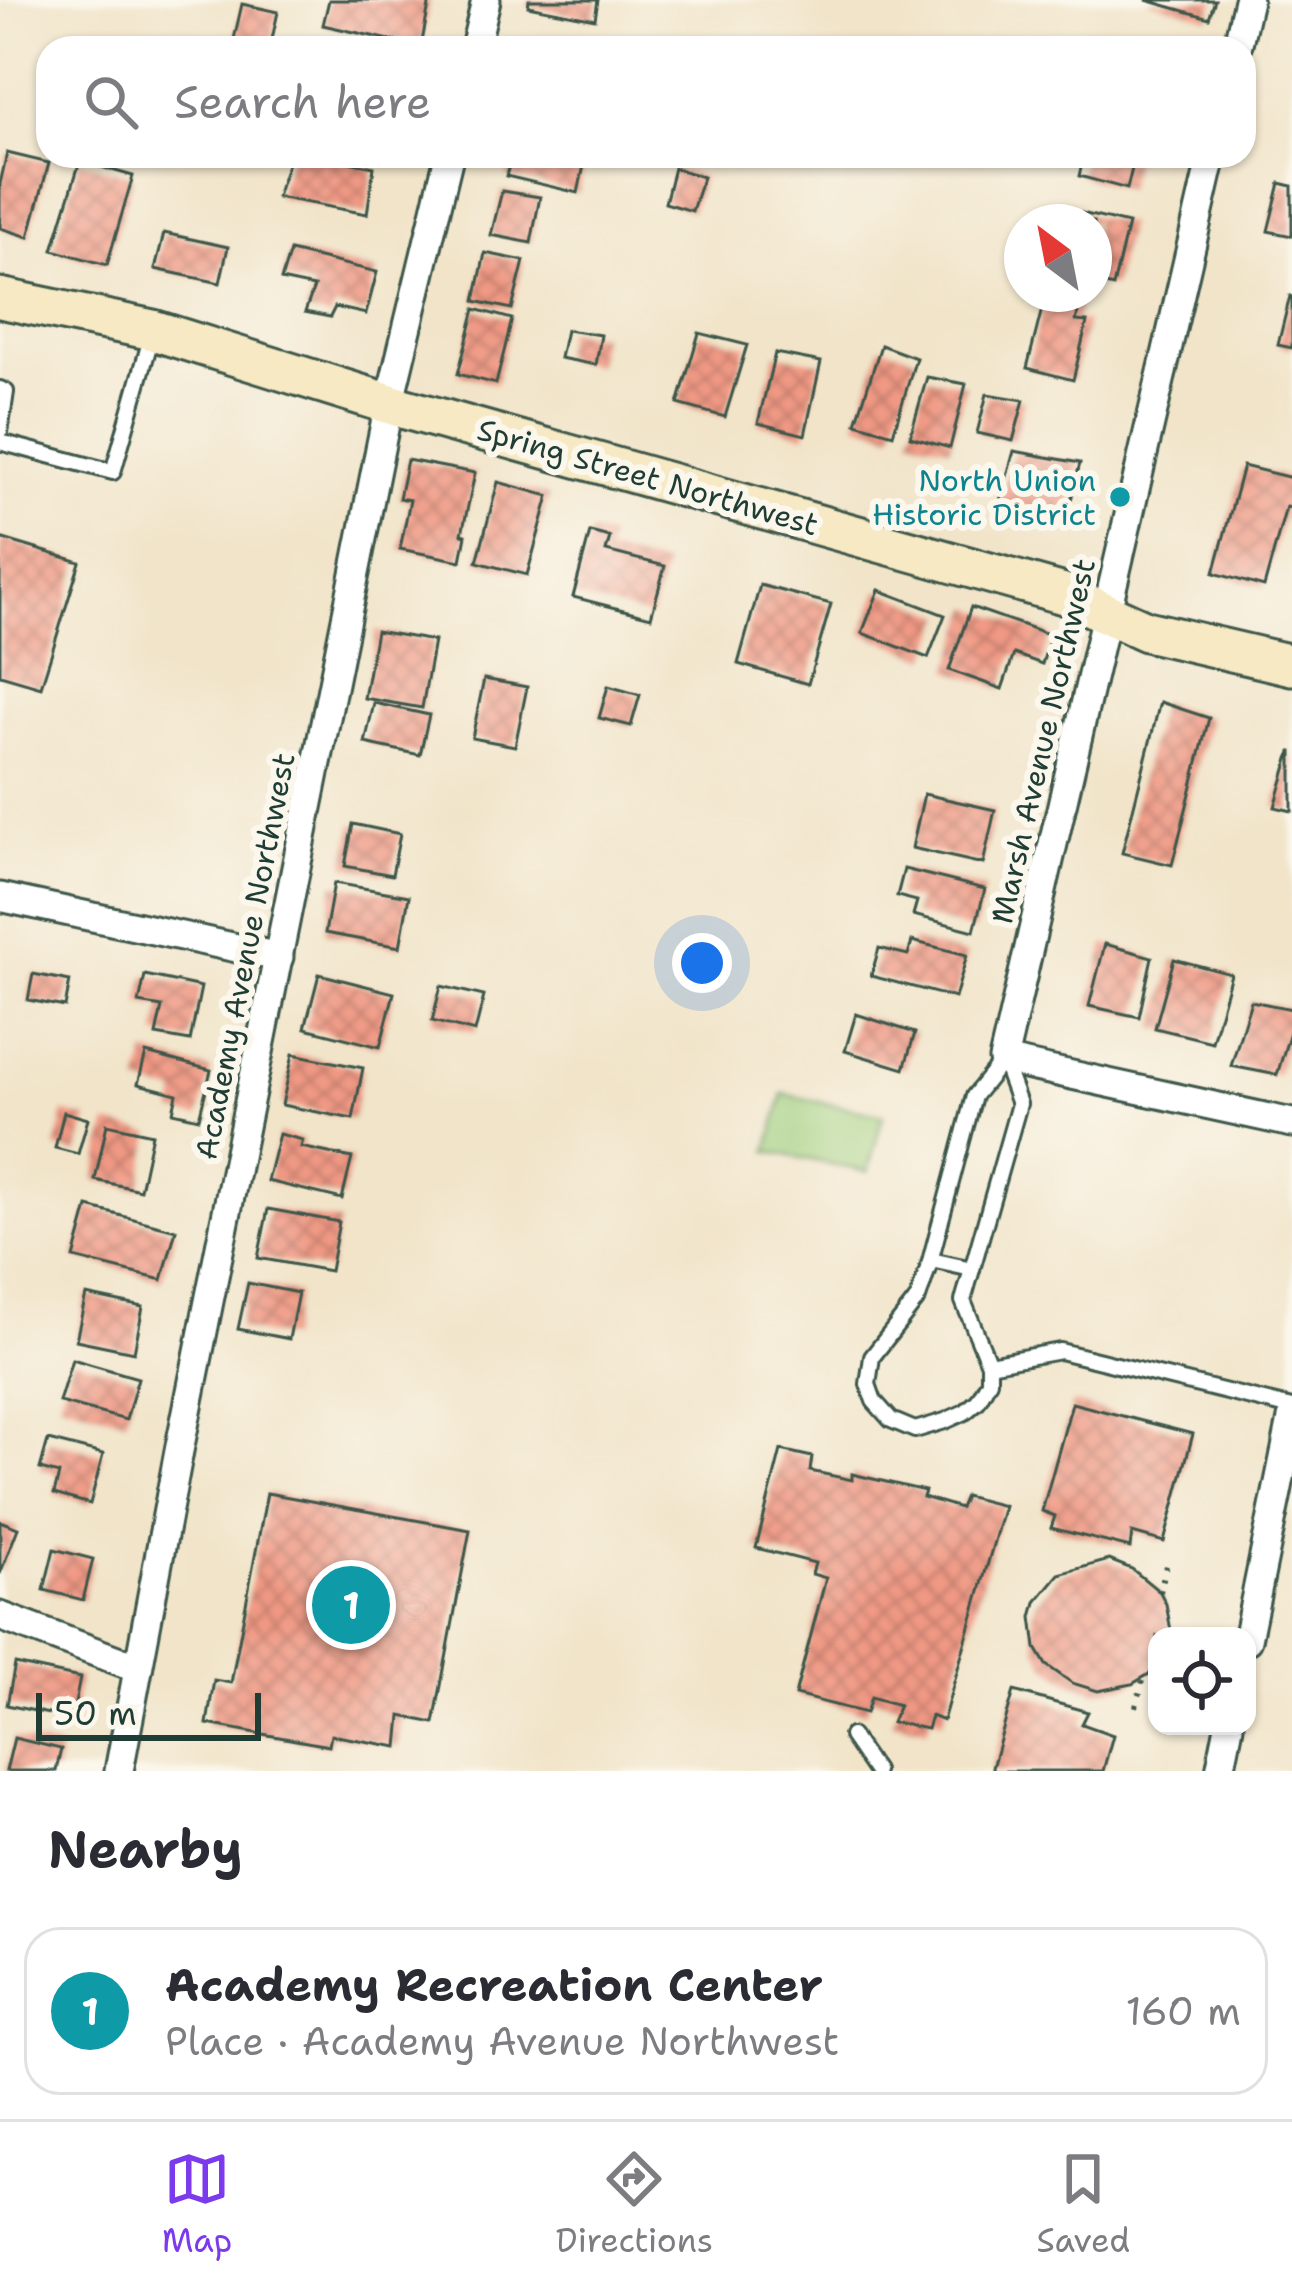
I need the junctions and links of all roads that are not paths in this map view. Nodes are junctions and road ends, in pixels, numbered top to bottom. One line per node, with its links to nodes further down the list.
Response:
1 (486, 0): 3 (street)
2 (1248, 0): 4 (street)
3 (478, 36)
4 (1240, 36)
5 (446, 168): 10 (street, Academy Avenue Northwest)
6 (1209, 168): 13 (street, Marsh Avenue Northwest)
7 (0, 298): 8 (street, Spring Street Northwest)
8 (153, 330): 10 (street, Spring Street Northwest); 12 (lane)
9 (0, 389): 11 (lane)
10 (389, 404): 13 (street, Spring Street Northwest); 16 (street, Academy Avenue Northwest)
11 (0, 432)
12 (0, 442)
13 (1106, 613): 14 (street, Spring Street Northwest); 17 (street, Marsh Avenue Northwest)
14 (1292, 665)
15 (0, 897): 16 (street)
16 (278, 957): 26 (street, Academy Avenue Northwest)
17 (1003, 1060): 18 (street); 19 (lane); 20 (lane)
18 (1292, 1123)
19 (931, 1260): 20 (lane); 21 (lane)
20 (972, 1269): 21 (lane)
21 (989, 1364): 22 (lane)
22 (1292, 1408)
23 (1292, 1420): 25 (street)
24 (0, 1616): 26 (street)
25 (1250, 1627)
26 (137, 1668): 29 (street, Academy Avenue Northwest)
27 (1227, 1735): 31 (street)
28 (851, 1736): 30 (lane)
29 (119, 1771)
30 (875, 1771)
31 (1220, 1771)

